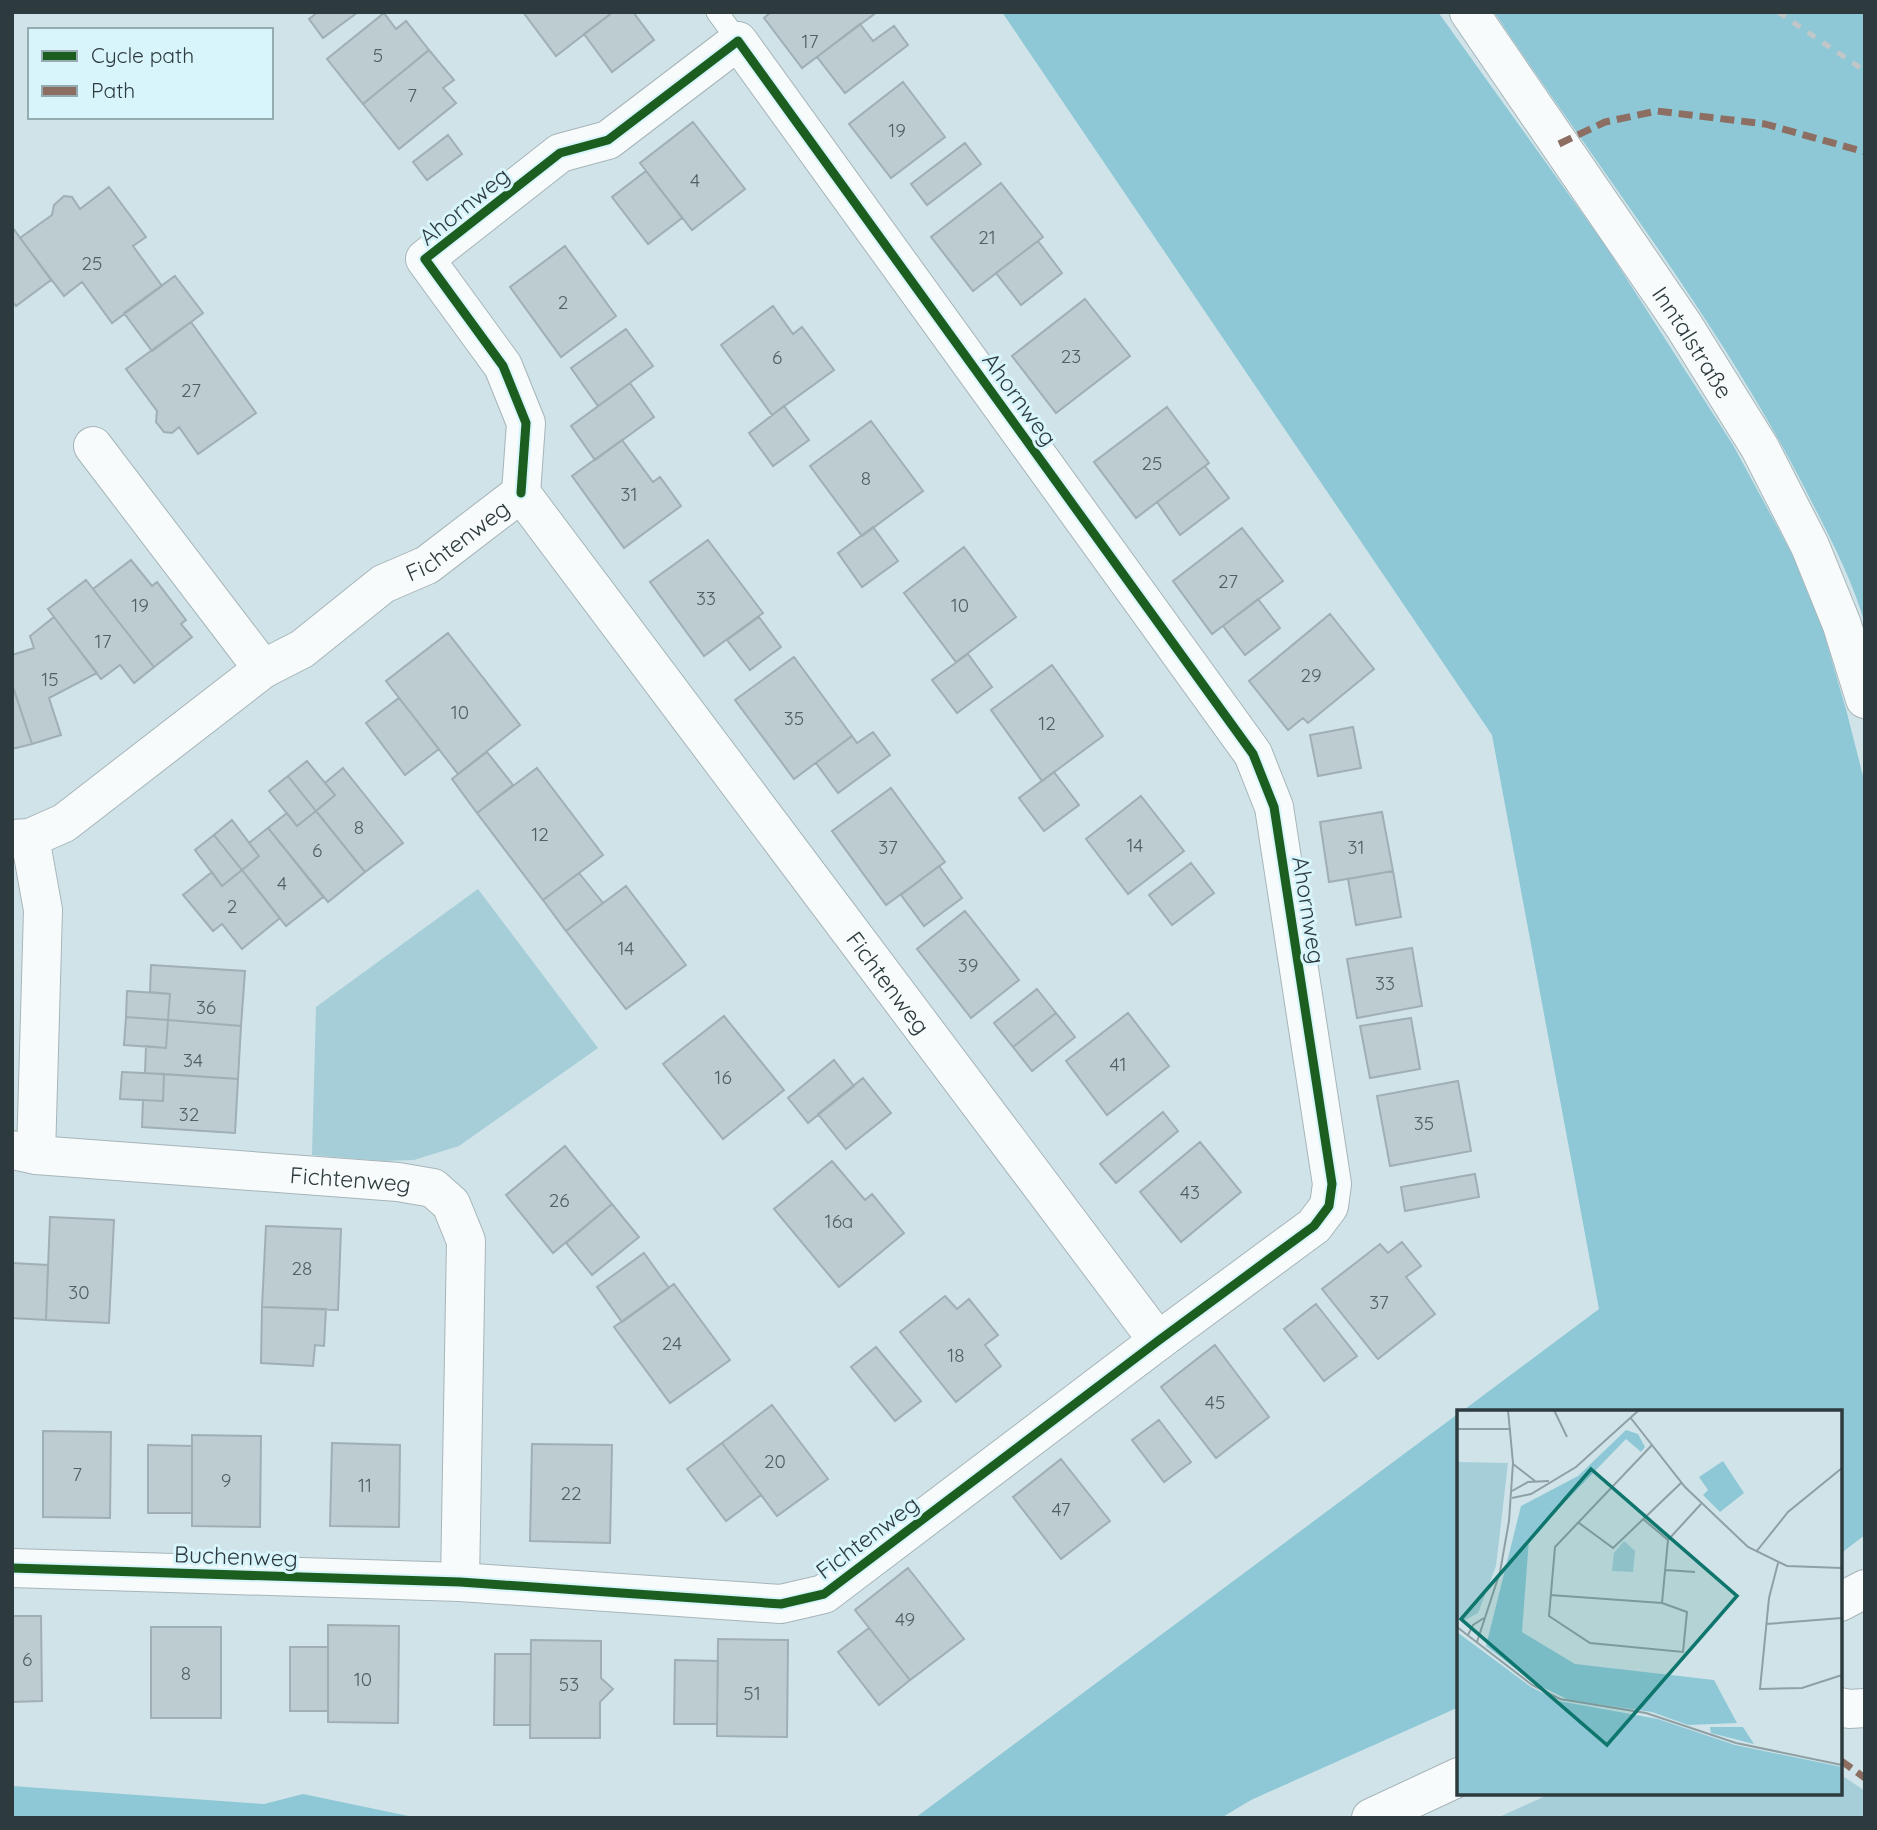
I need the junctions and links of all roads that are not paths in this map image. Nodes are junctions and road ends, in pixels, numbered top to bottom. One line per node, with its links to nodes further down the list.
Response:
1 (1469, 12): 6 (street, Inntalstraße)
2 (727, 27): 4 (street, Ahornweg); 9 (street, Ahornweg)
3 (93, 446): 5 (street)
4 (521, 493): 5 (street, Fichtenweg); 9 (street, Fichtenweg)
5 (263, 669): 7 (street, Fichtenweg)
6 (1865, 699)
7 (21, 838): 8 (street, Fichtenweg)
8 (24, 1153): 11 (street, Fichtenweg)
9 (1158, 1341): 11 (street, Fichtenweg)
10 (12, 1568): 11 (street, Buchenweg)
11 (460, 1582)
12 (1865, 1589): 13 (street)
13 (1842, 1601)
14 (1457, 1778): 15 (street)
15 (1371, 1818)

